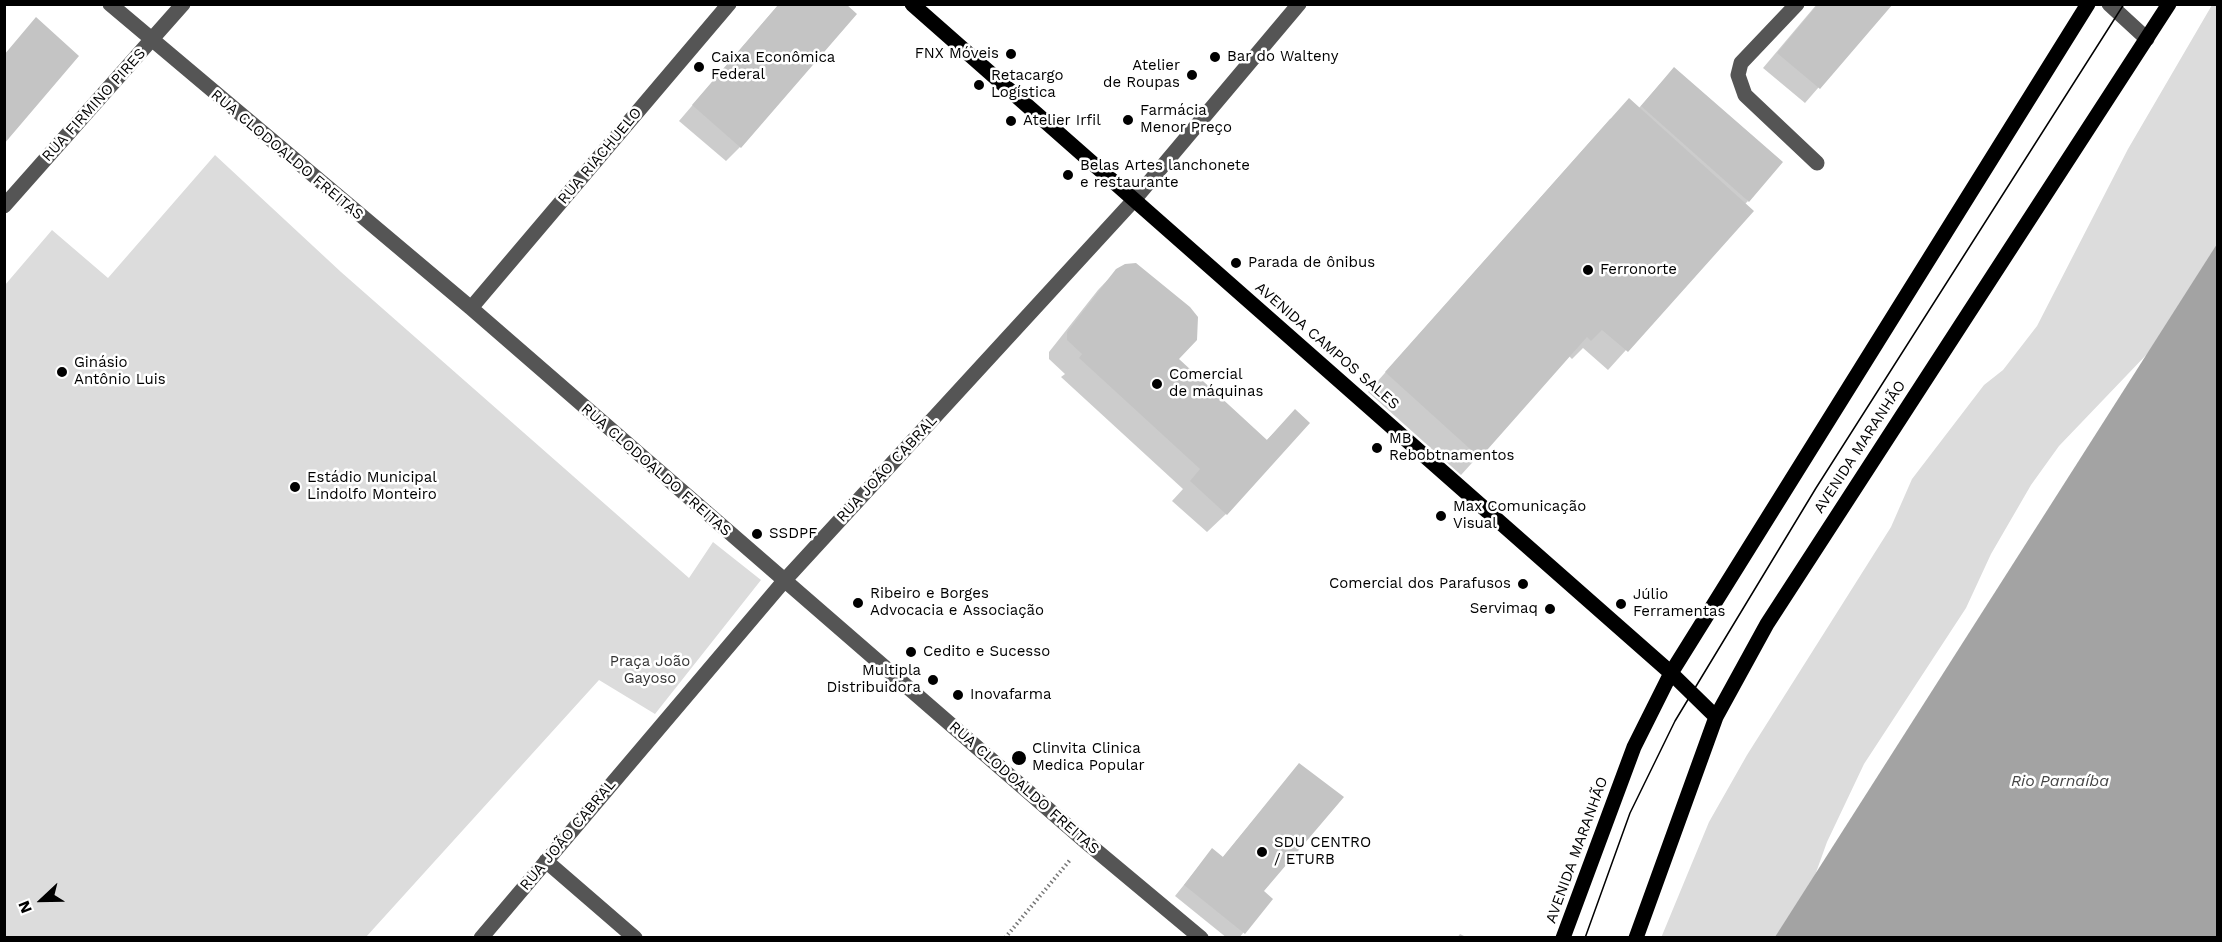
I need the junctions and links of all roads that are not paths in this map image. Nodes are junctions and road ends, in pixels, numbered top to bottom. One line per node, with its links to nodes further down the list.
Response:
1 (110, 4): 11 (street, RUA CLODOALDO FREITAS)
2 (183, 4): 11 (street, RUA FIRMINO PIRES)
3 (729, 4): 15 (street, RUA RIACHUELO)
4 (912, 4): 13 (main road, AVENIDA CAMPOS SALES)
5 (1299, 4): 13 (street, RUA JOÃO CABRAL)
6 (1797, 4): 12 (street)
7 (2088, 4): 17 (main road, AVENIDA MARANHÃO)
8 (2109, 4): 10 (street)
9 (2169, 4): 10 (main road, AVENIDA MARANHÃO)
10 (2146, 39): 18 (main road, AVENIDA MARANHÃO)
11 (151, 41): 14 (street, RUA FIRMINO PIRES); 15 (street, RUA CLODOALDO FREITAS)
12 (1817, 163)
13 (1134, 200): 16 (street, RUA JOÃO CABRAL); 17 (main road, AVENIDA CAMPOS SALES)
14 (4, 206)
15 (471, 308): 16 (street, RUA CLODOALDO FREITAS)
16 (784, 581): 19 (street, RUA JOÃO CABRAL); 22 (street, RUA CLODOALDO FREITAS)
17 (1671, 673): 18 (main road, AVENIDA CAMPOS SALES); 23 (main road, AVENIDA MARANHÃO)
18 (1716, 717): 24 (main road, AVENIDA MARANHÃO)
19 (546, 861): 20 (street, RUA JOÃO CABRAL); 21 (street)
20 (481, 938)
21 (635, 938)
22 (1201, 938)
23 (1563, 938)
24 (1636, 938)

